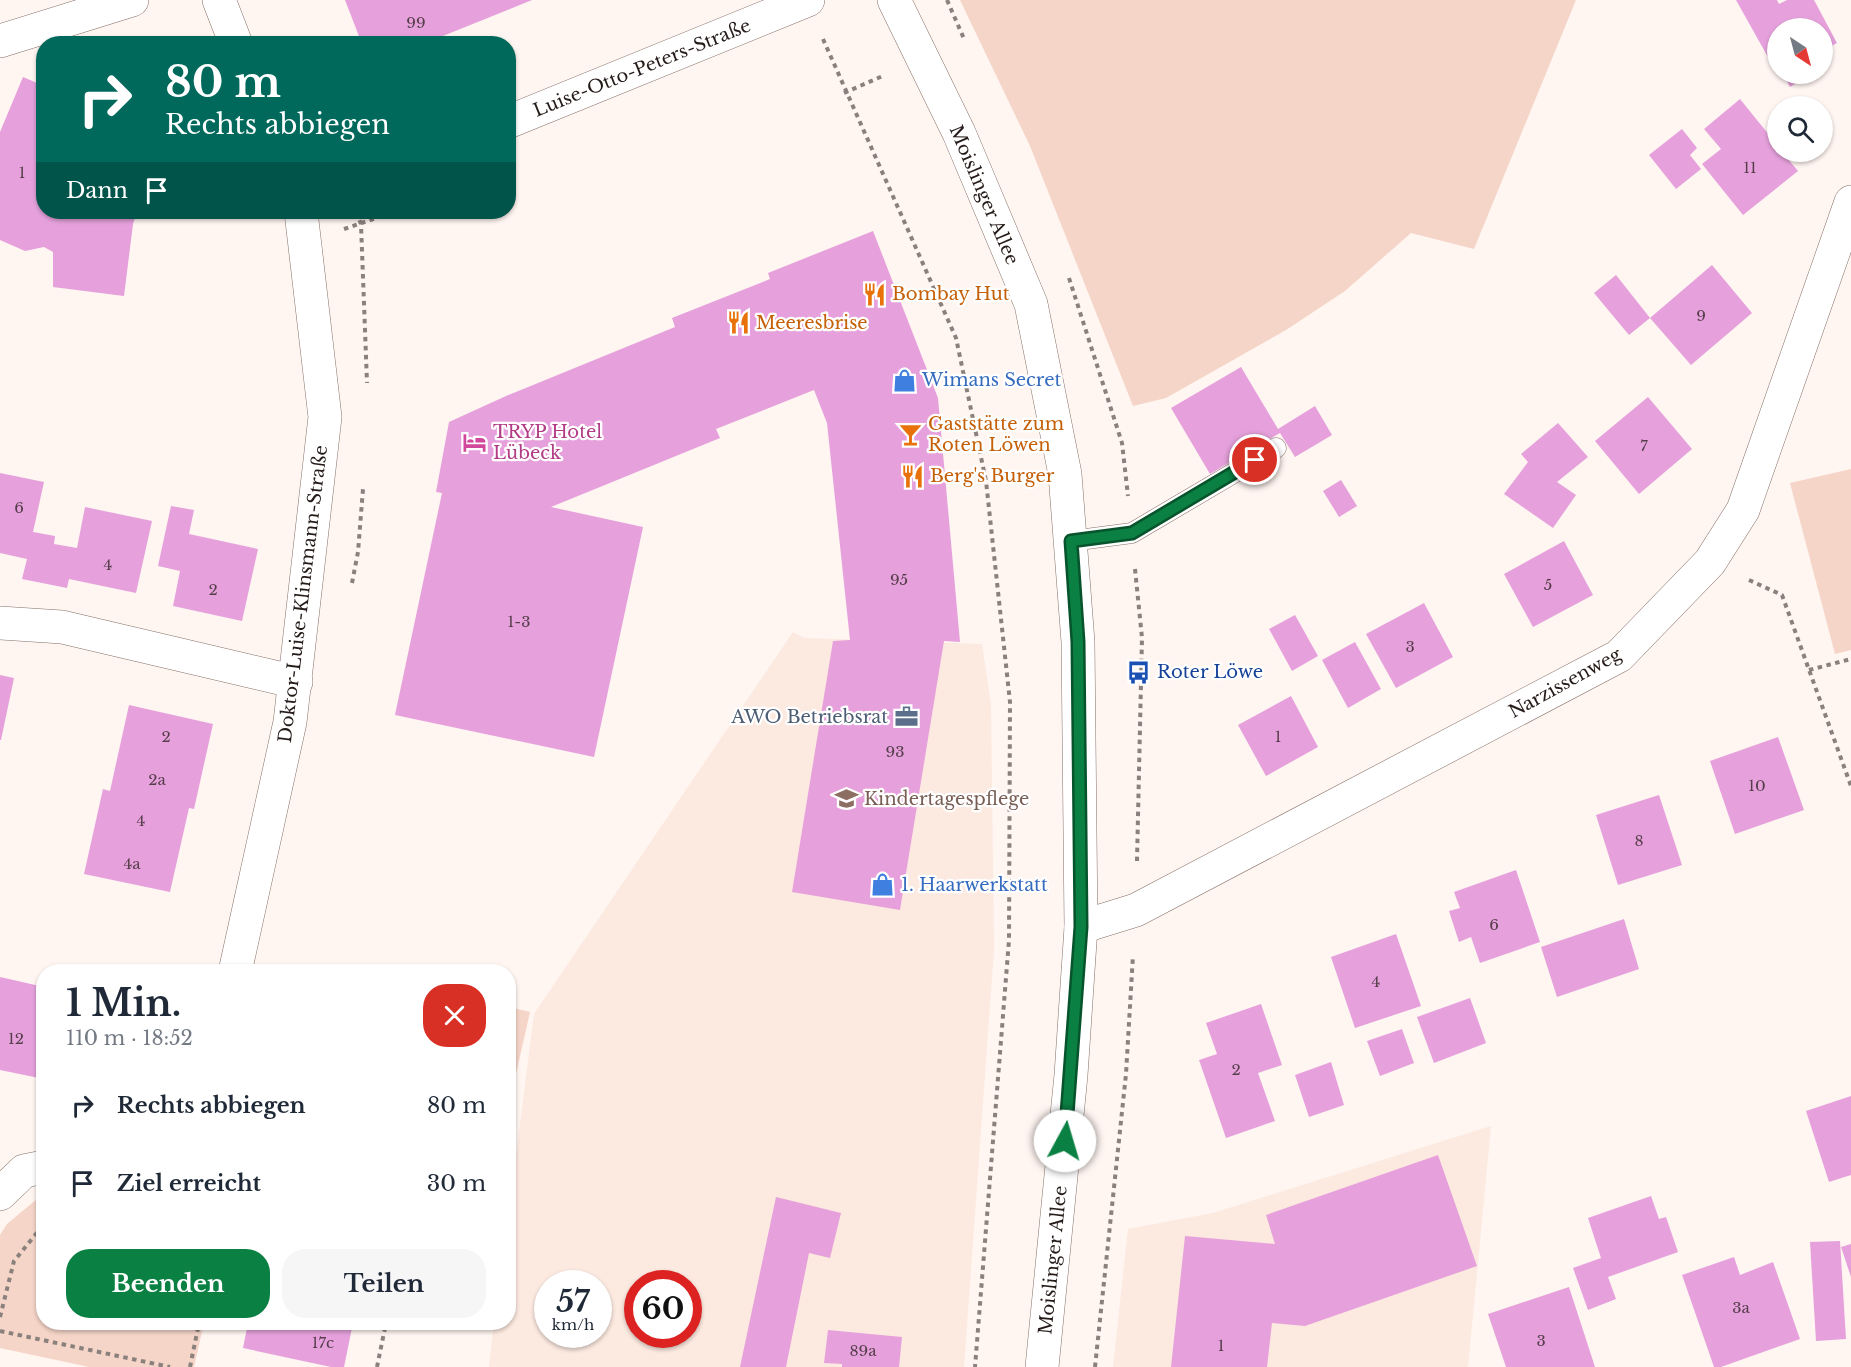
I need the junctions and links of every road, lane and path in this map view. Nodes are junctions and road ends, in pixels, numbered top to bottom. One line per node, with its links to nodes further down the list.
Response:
1 (132, 0): 6 (street)
2 (219, 0): 5 (street)
3 (807, 0): 7 (street, Luise-Otto-Peters-Straße); 32 (path)
4 (894, 0): 12 (street, Moislinger Allee)
5 (233, 36)
6 (0, 41)
7 (516, 120)
8 (1851, 202): 13 (street, Narzissenweg)
9 (349, 219): 10 (path)
10 (304, 226): 17 (street, Doktor-Luise-Klinsmann-Straße)
11 (1276, 448): 12 (lane)
12 (1071, 541): 20 (street, Moislinger Allee)
13 (1710, 562): 16 (path); 19 (street, Narzissenweg)
14 (0, 623): 17 (street)
15 (1851, 659): 16 (path)
16 (1809, 670): 18 (path)
17 (296, 682): 21 (street, Doktor-Luise-Klinsmann-Straße)
18 (1851, 786)
19 (1136, 910): 20 (street, Narzissenweg); 34 (path)
20 (1081, 927): 33 (street, Moislinger Allee)
21 (238, 964)
22 (23, 1165): 23 (street)
23 (0, 1194)
24 (36, 1234): 25 (path)
25 (0, 1317)
26 (198, 1330): 30 (path)
27 (384, 1330): 31 (path)
28 (0, 1332): 29 (path)
29 (170, 1367)
30 (190, 1367)
31 (376, 1367)
32 (975, 1367)
33 (1042, 1367)
34 (1095, 1367)

